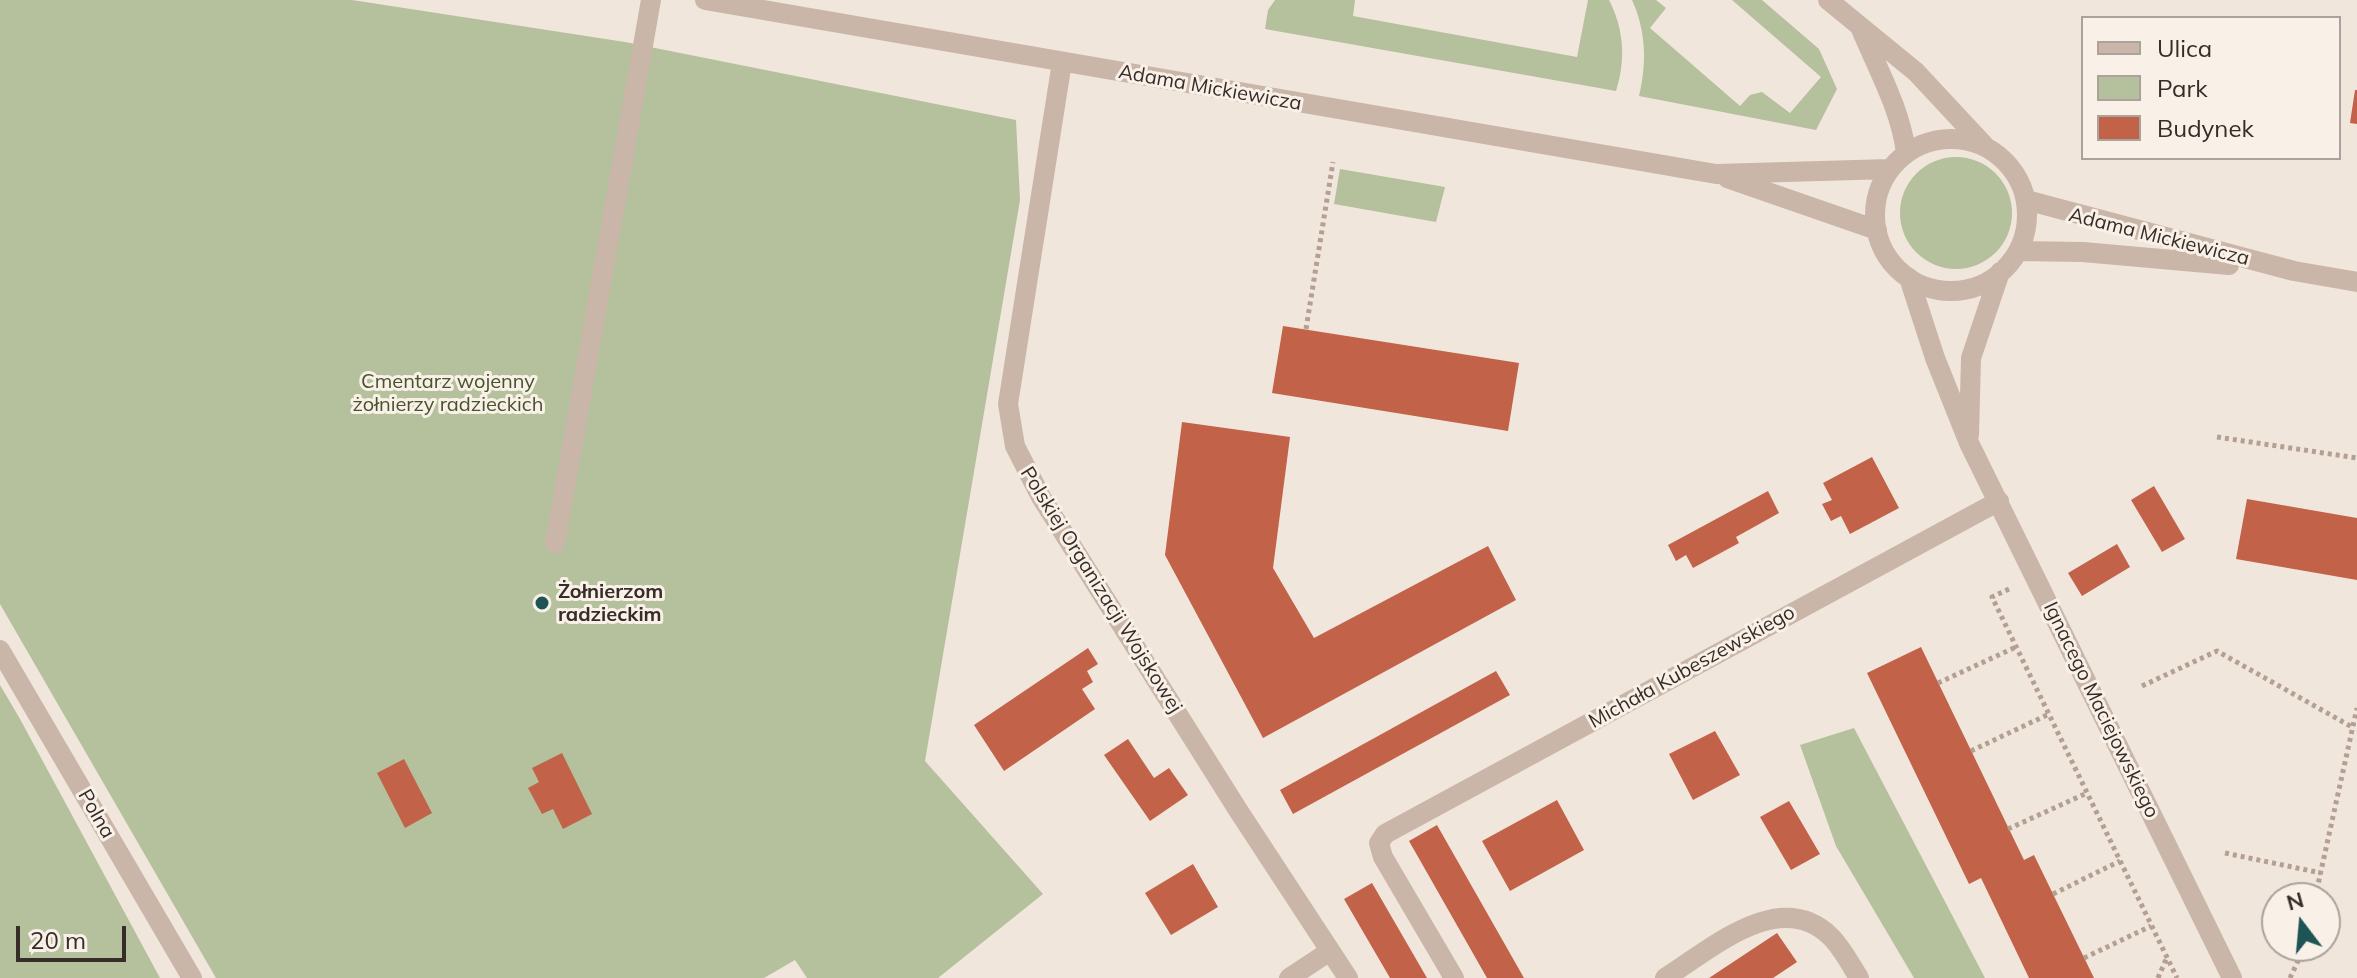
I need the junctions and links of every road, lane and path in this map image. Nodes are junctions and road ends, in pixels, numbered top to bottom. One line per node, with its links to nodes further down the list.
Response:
1 (651, 0): 23 (street)
2 (705, 0): 5 (street, Adama Mickiewicza)
3 (1828, 0): 4 (street)
4 (1861, 29): 6 (street); 7 (street)
5 (1062, 62): 10 (street, Adama Mickiewicza); 41 (street, Polskiej Organizacji Wojskowej)
6 (1986, 148): 7 (street); 11 (street)
7 (1906, 152): 9 (street)
8 (1333, 162): 18 (path)
9 (1890, 169): 10 (street, Adama Mickiewicza); 12 (street)
10 (1716, 174): 12 (street, Adama Mickiewicza)
11 (2026, 200): 13 (street); 14 (street, Adama Mickiewicza)
12 (1877, 230): 16 (street)
13 (2018, 251): 14 (street, Adama Mickiewicza); 15 (street)
14 (2294, 271): 17 (street, Adama Mickiewicza)
15 (2000, 272): 16 (street); 20 (street, Ignacego Maciejowskiego)
16 (1909, 278): 20 (street, Ignacego Maciejowskiego)
17 (2357, 282)
18 (1306, 329)
19 (2217, 437): 21 (path)
20 (1969, 443): 22 (street, Ignacego Maciejowskiego)
21 (2357, 458)
22 (1999, 501): 47 (street, Michała Kubeszewskiego); 52 (street, Ignacego Maciejowskiego)
23 (555, 543)
24 (2017, 585): 25 (path)
25 (2016, 647): 27 (path); 30 (path)
26 (0, 650): 44 (street, Polna)
27 (1938, 683)
28 (2142, 686): 31 (path)
29 (2357, 708): 31 (path)
30 (2049, 714): 32 (path); 33 (path)
31 (2352, 727): 37 (path)
32 (1971, 751)
33 (2087, 793): 34 (path); 36 (path)
34 (2008, 829)
35 (2225, 853): 37 (path)
36 (2120, 861): 39 (path); 40 (path)
37 (2321, 873): 38 (path)
38 (2319, 882)
39 (2053, 894)
40 (2151, 926): 42 (path); 43 (path)
41 (1330, 951): 45 (street); 46 (street, Polskiej Organizacji Wojskowej)
42 (2167, 957): 50 (path); 51 (path)
43 (2084, 958)
44 (192, 978)
45 (1289, 978)
46 (1348, 978)
47 (1454, 978)
48 (1665, 978): 49 (street)
49 (1859, 978)
50 (2158, 978)
51 (2177, 978)
52 (2232, 978)

